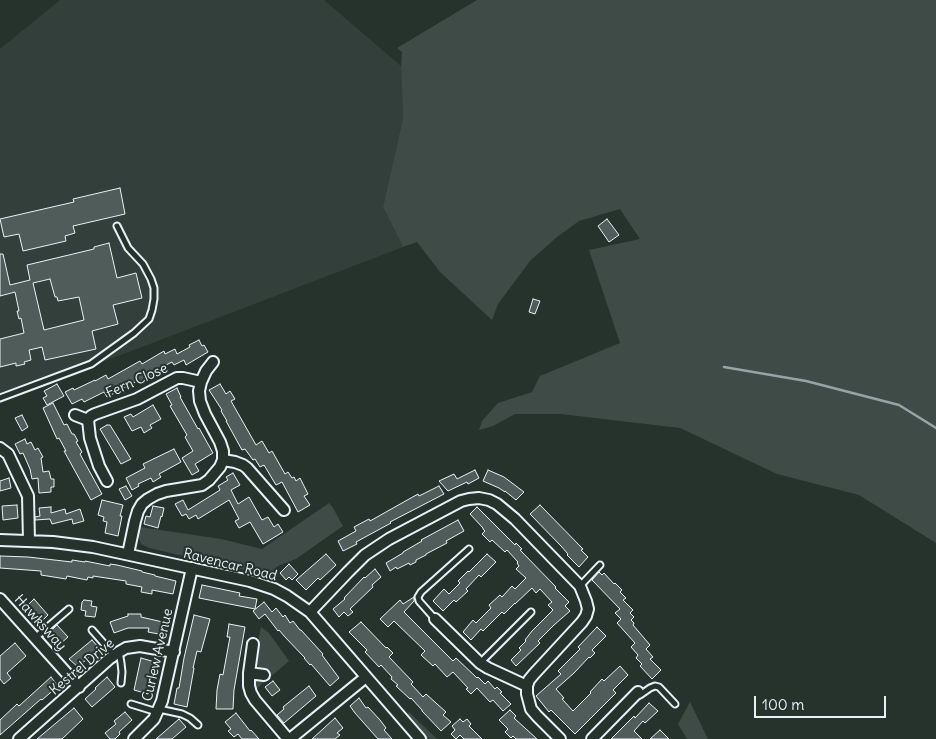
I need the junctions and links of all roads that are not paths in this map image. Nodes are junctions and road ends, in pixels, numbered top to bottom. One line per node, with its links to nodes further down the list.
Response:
1 (117, 226): 4 (lane)
2 (213, 362): 3 (street)
3 (201, 382): 6 (street, Fern Close); 8 (street)
4 (0, 398)
5 (75, 415): 6 (street)
6 (88, 420): 9 (street)
7 (0, 448): 14 (street)
8 (223, 460): 10 (street); 16 (street)
9 (107, 481)
10 (274, 499): 11 (street); 12 (street)
11 (266, 506)
12 (284, 510)
13 (0, 540): 14 (street, Ravencar Road)
14 (29, 541): 16 (street, Ravencar Road)
15 (469, 549): 24 (lane)
16 (128, 554): 18 (street, Ravencar Road)
17 (600, 566): 19 (lane)
18 (192, 568): 22 (street, Ravencar Road); 28 (street, Curlew Avenue)
19 (580, 586): 22 (street); 35 (street)
20 (0, 599): 26 (street, Hawksway)
21 (69, 609): 26 (lane)
22 (310, 612): 33 (street, Ravencar Road)
23 (531, 612): 30 (lane)
24 (435, 619): 30 (street)
25 (92, 630): 29 (lane)
26 (35, 638): 36 (street, Hawksway)
27 (253, 644): 31 (street)
28 (174, 652): 29 (street, Kestrel Drive); 40 (street, Curlew Avenue)
29 (115, 654): 34 (lane); 36 (street, Kestrel Drive)
30 (480, 663): 35 (street)
31 (249, 673): 32 (street); 44 (street)
32 (264, 675)
33 (366, 677): 44 (street); 45 (street, Ravencar Road)
34 (121, 684)
35 (527, 686): 46 (street)
36 (79, 687): 42 (street, Kestrel Drive)
37 (638, 693): 39 (lane); 47 (street)
38 (131, 704): 40 (lane)
39 (675, 704)
40 (159, 711): 41 (lane); 43 (street, Curlew Avenue)
41 (198, 725)
42 (19, 739)
43 (134, 739)
44 (289, 739)
45 (420, 739)
46 (560, 739)
47 (592, 739)

